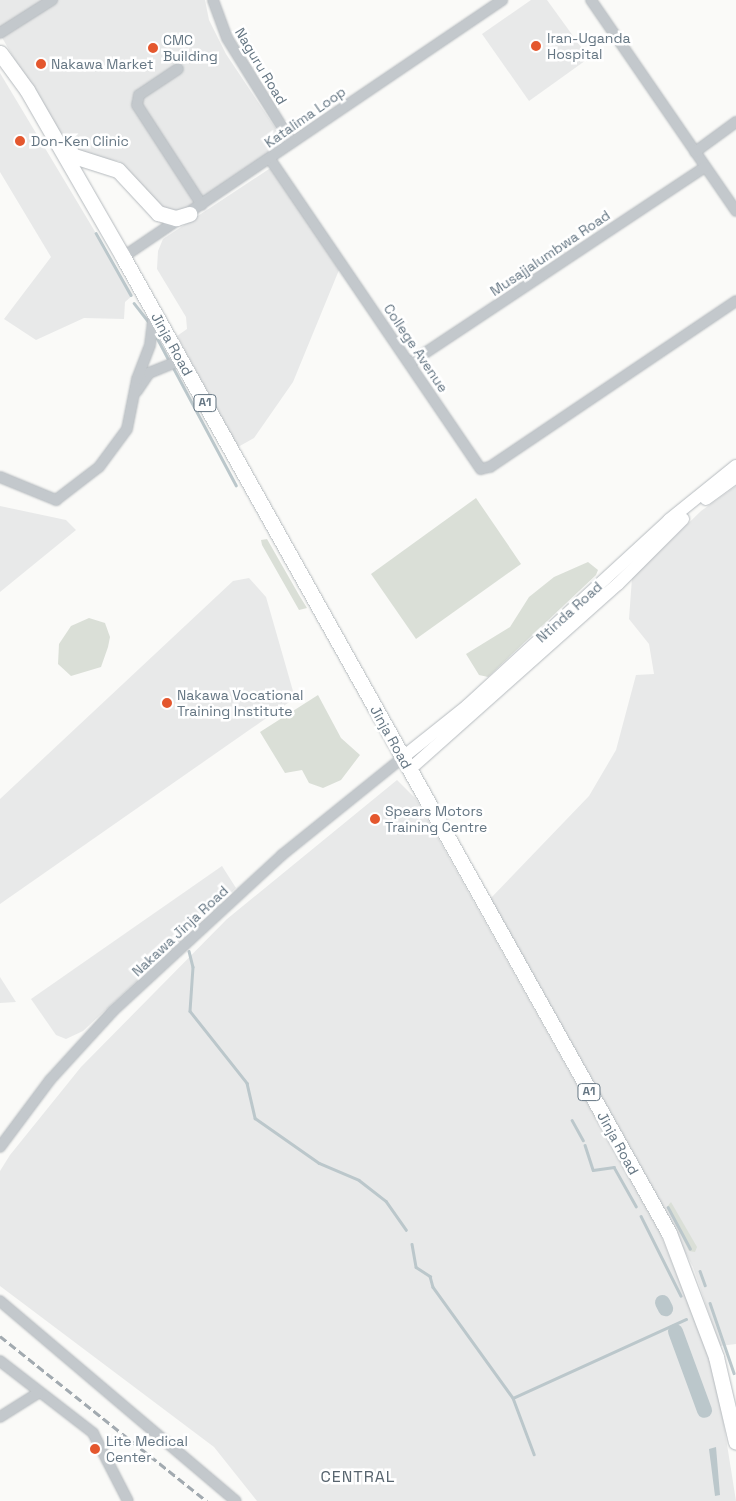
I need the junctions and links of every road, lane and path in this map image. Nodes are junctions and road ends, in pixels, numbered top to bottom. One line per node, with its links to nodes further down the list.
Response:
1 (52, 0): 5 (street)
2 (213, 0): 10 (street, Naguru Road)
3 (502, 0): 10 (street, Katalima Loop)
4 (591, 0): 11 (street)
5 (0, 33)
6 (0, 53): 9 (highway, Jinja Road / A1)
7 (178, 69): 14 (street)
8 (736, 122): 11 (street)
9 (58, 141): 16 (highway); 17 (highway, Jinja Road / A1)
10 (292, 143): 12 (street, Katalima Loop)
11 (695, 152): 13 (street)
12 (270, 158): 14 (street, Katalima Loop); 21 (street, College Avenue)
13 (705, 167): 15 (street); 21 (street, Musajjalumbwa Road)
14 (202, 205): 16 (street, Katalima Loop)
15 (736, 211)
16 (189, 214): 17 (street, Katalima Loop)
17 (123, 257): 19 (highway, Jinja Road / A1)
18 (736, 301): 21 (street, College Avenue)
19 (154, 312): 20 (highway, Jinja Road / A1); 22 (street)
20 (181, 360): 22 (street); 26 (highway, Jinja Road / A1)
21 (410, 363)
22 (136, 392): 24 (street)
23 (736, 466): 26 (main road, Ntinda Road)
24 (0, 477)
25 (736, 477): 26 (main road, Ntinda Road)
26 (406, 764): 27 (street, Nakawa Jinja Road); 32 (highway, Jinja Road / A1)
27 (0, 1147)
28 (0, 1301): 34 (street)
29 (0, 1361): 30 (street)
30 (38, 1393): 31 (street); 33 (street)
31 (0, 1417)
32 (736, 1442)
33 (128, 1501)
34 (236, 1501)

